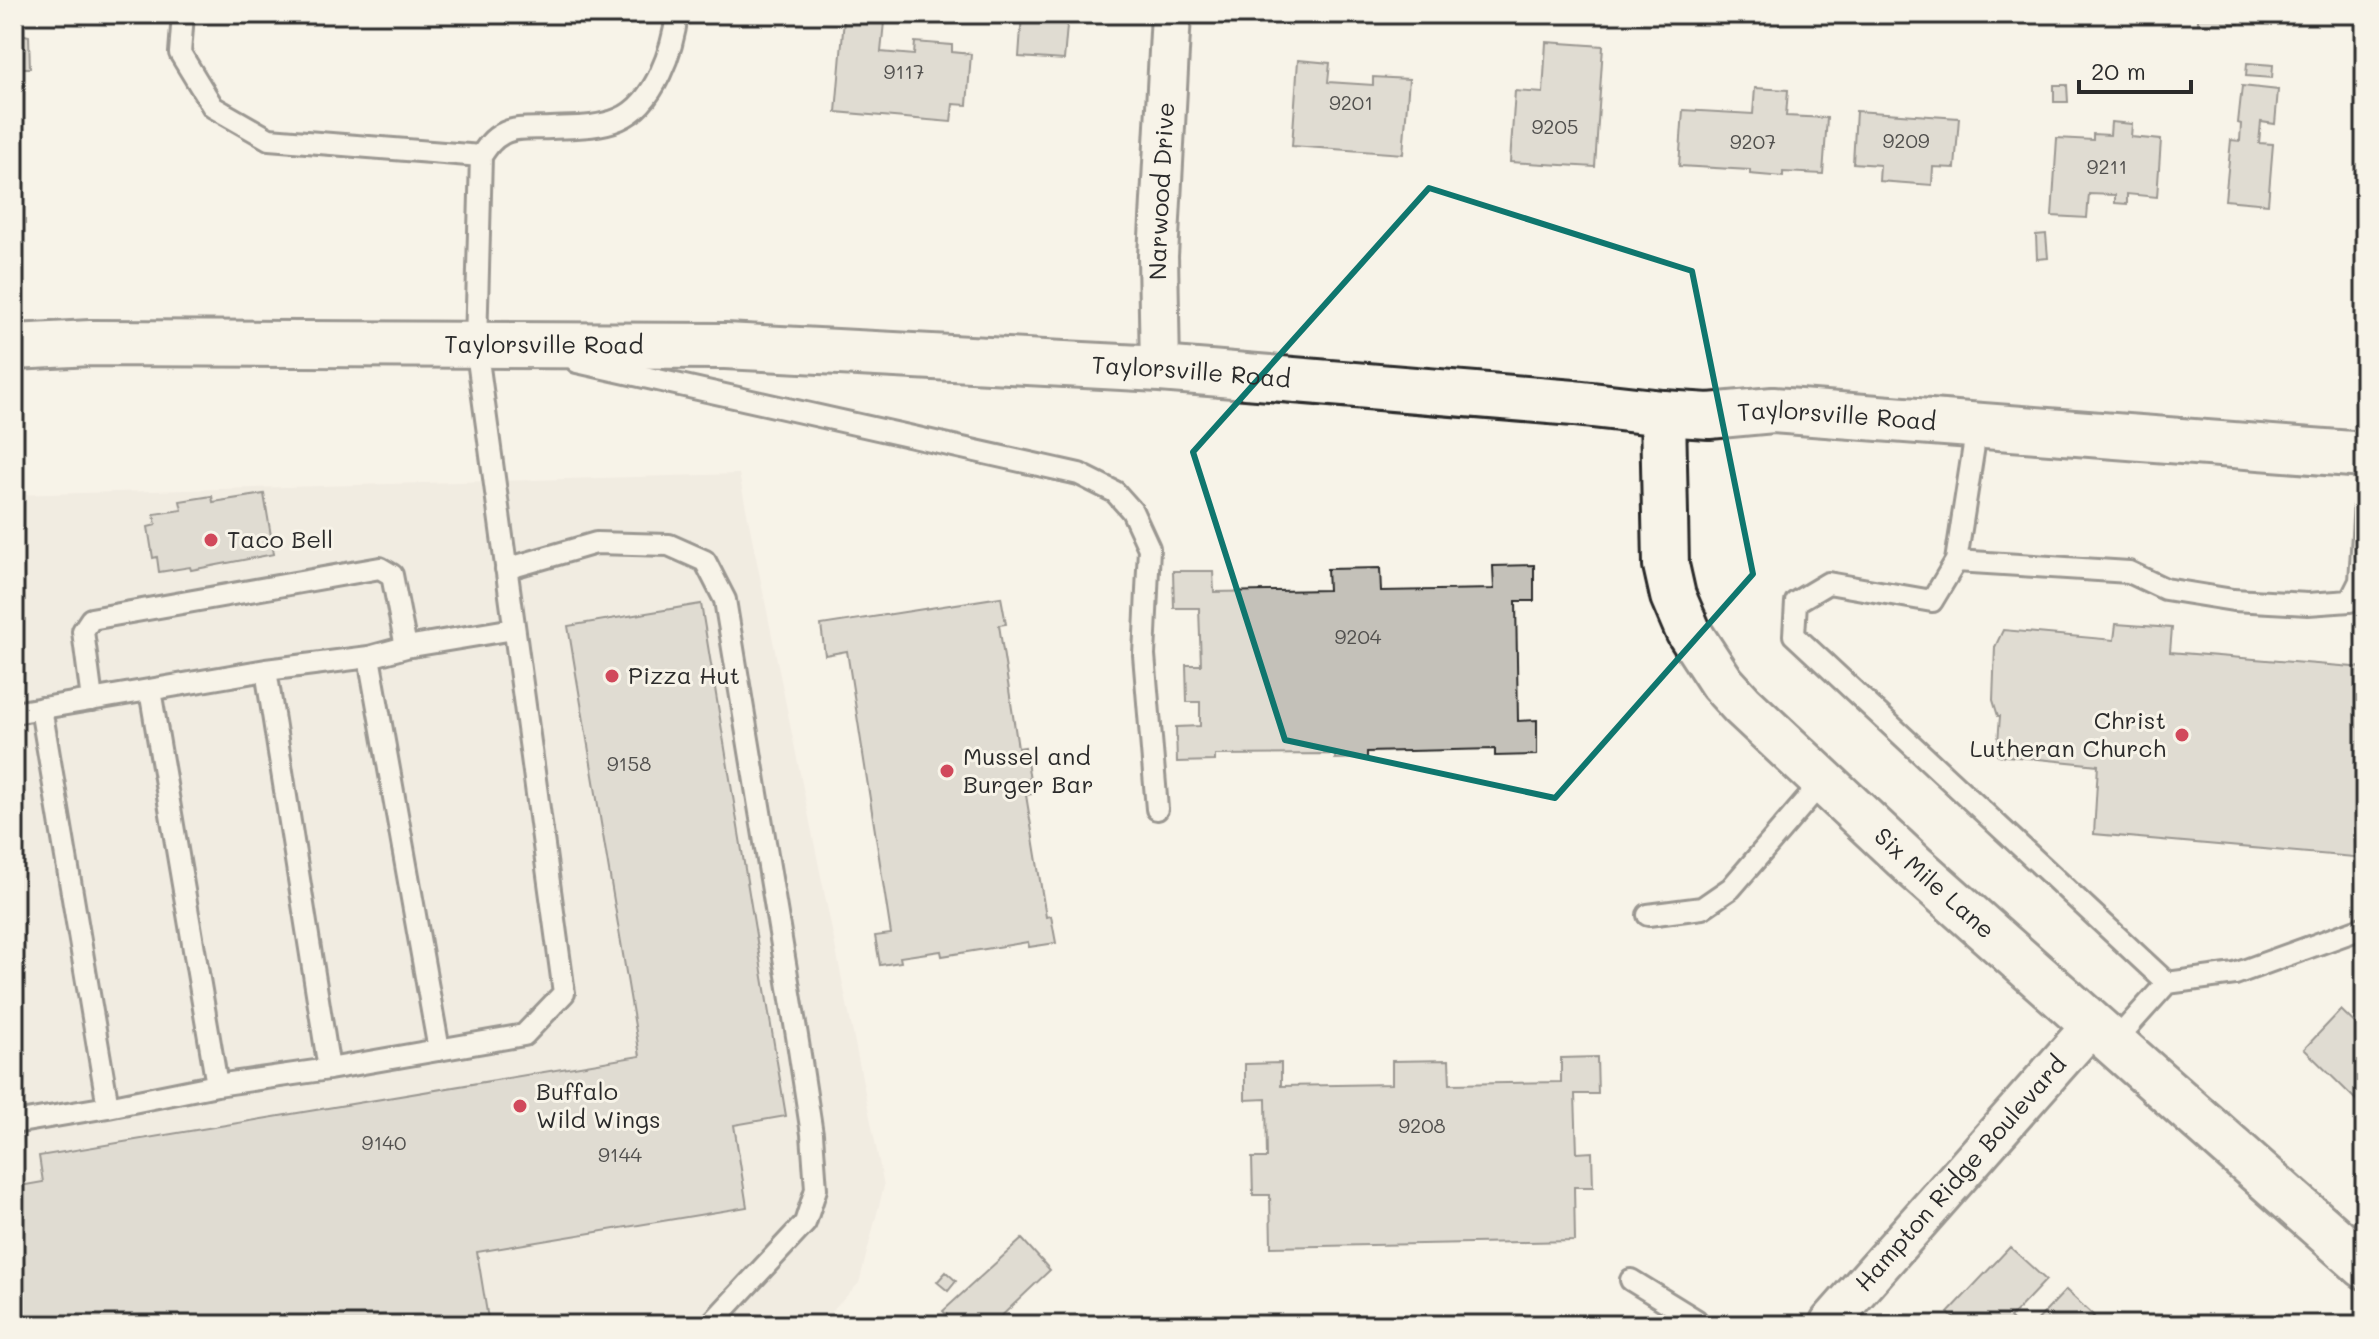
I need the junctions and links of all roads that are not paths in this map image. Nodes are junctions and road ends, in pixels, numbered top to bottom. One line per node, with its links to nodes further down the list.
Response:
1 (183, 14): 4 (lane)
2 (677, 14): 4 (lane)
3 (1171, 14): 7 (street, Narwood Drive)
4 (481, 156): 5 (lane)
5 (487, 345): 6 (main road, Taylorsville Road); 7 (main road, Taylorsville Road); 13 (lane); 23 (lane)
6 (14, 347)
7 (1160, 369): 8 (main road, Taylorsville Road)
8 (1663, 413): 9 (main road, Taylorsville Road); 22 (main road, Six Mile Lane)
9 (1977, 426): 10 (main road, Taylorsville Road); 12 (lane)
10 (2365, 455)
11 (2365, 502): 12 (lane)
12 (1956, 561): 26 (lane)
13 (506, 569): 14 (lane); 36 (lane)
14 (514, 629): 15 (lane); 28 (lane)
15 (406, 647): 16 (lane); 19 (lane)
16 (369, 657): 17 (lane); 28 (lane)
17 (266, 670): 18 (lane); 29 (lane)
18 (150, 690): 19 (lane); 30 (lane)
19 (92, 700): 20 (lane)
20 (41, 708): 21 (lane); 31 (lane)
21 (14, 713)
22 (1823, 781): 24 (lane); 27 (main road, Six Mile Lane)
23 (1157, 809)
24 (1648, 915)
25 (2365, 927): 26 (lane)
26 (2167, 983): 27 (lane)
27 (2103, 1033): 33 (main road, Six Mile Lane); 37 (street, Hampton Ridge Boulevard)
28 (439, 1050): 29 (lane)
29 (329, 1069): 30 (lane)
30 (217, 1085): 31 (lane)
31 (108, 1107): 32 (lane)
32 (14, 1123)
33 (2365, 1266)
34 (1631, 1280): 35 (lane)
35 (1696, 1320)
36 (710, 1325)
37 (1833, 1325)

